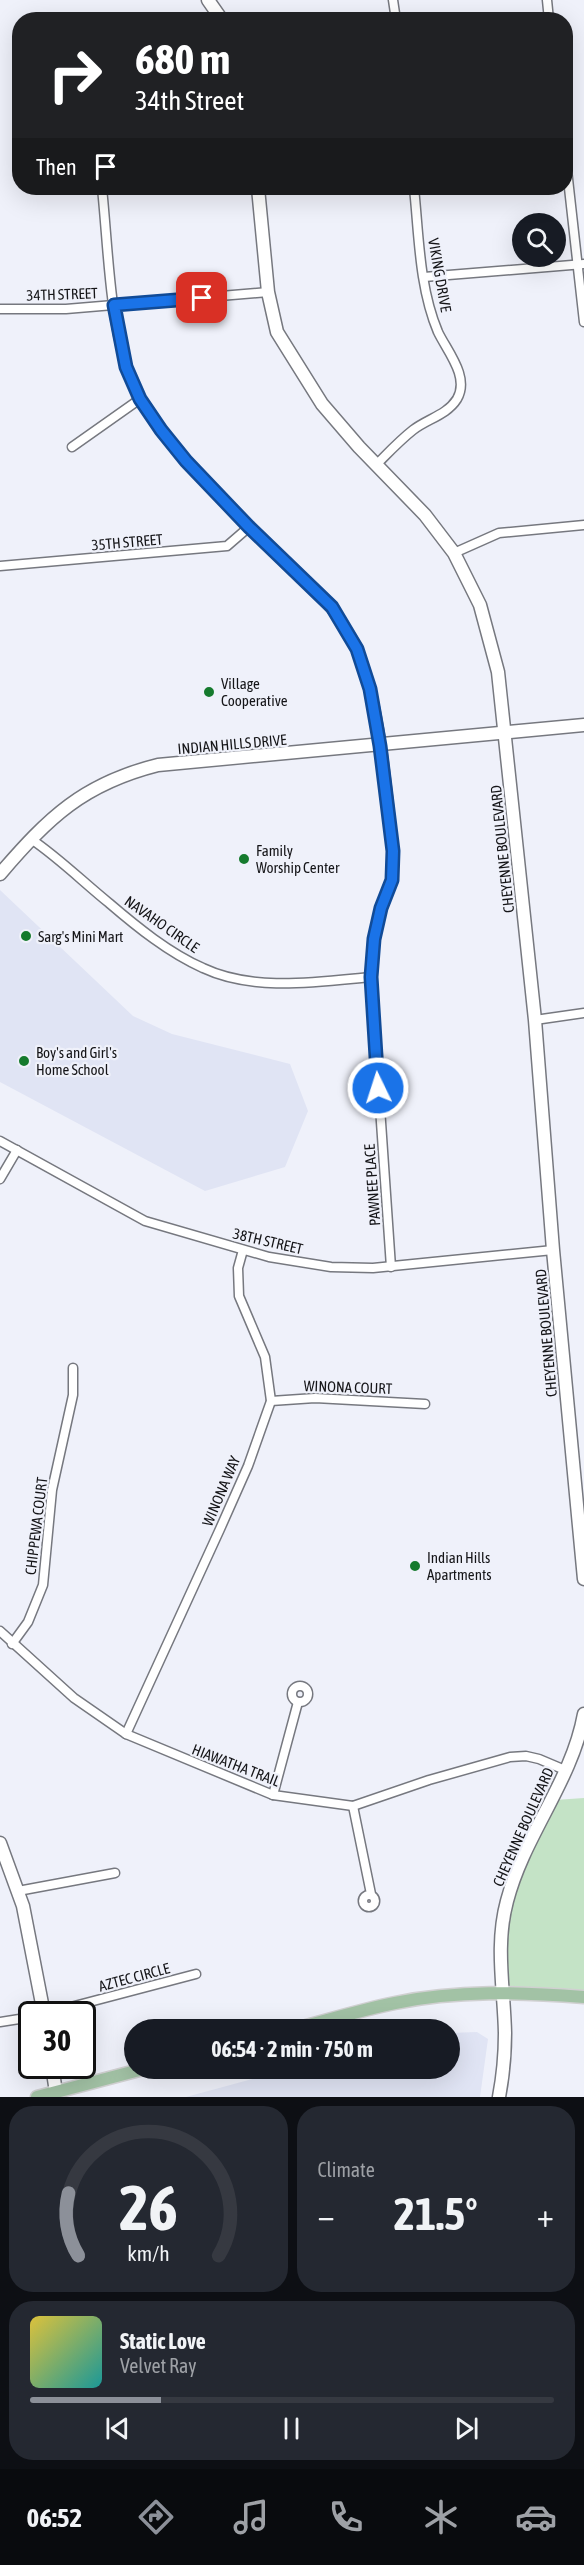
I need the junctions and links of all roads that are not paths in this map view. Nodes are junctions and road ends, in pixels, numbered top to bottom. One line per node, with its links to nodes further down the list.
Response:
1 (103, 195): 8 (street, PAWNEE PLACE)
2 (259, 195): 7 (street, CHEYENNE BOULEVARD)
3 (415, 195): 6 (street, VIKING DRIVE)
4 (571, 195): 5 (street)
5 (581, 264): 6 (street); 10 (street)
6 (423, 277): 13 (street, VIKING DRIVE)
7 (268, 292): 8 (street, 34TH STREET); 13 (street, CHEYENNE BOULEVARD)
8 (114, 305): 9 (street, 34TH STREET); 11 (street, PAWNEE PLACE)
9 (0, 309)
10 (584, 322)
11 (140, 399): 12 (street); 15 (street, PAWNEE PLACE)
12 (72, 447)
13 (376, 465): 16 (street, CHEYENNE BOULEVARD)
14 (584, 525): 16 (street)
15 (249, 527): 17 (street, 35TH STREET); 20 (street, PAWNEE PLACE)
16 (454, 553): 19 (street, CHEYENNE BOULEVARD)
17 (0, 566)
18 (584, 725): 19 (street, INDIAN HILLS DRIVE)
19 (504, 733): 20 (street, INDIAN HILLS DRIVE); 25 (street, CHEYENNE BOULEVARD)
20 (380, 746): 21 (street, INDIAN HILLS DRIVE); 23 (street, PAWNEE PLACE)
21 (31, 839): 22 (street, INDIAN HILLS DRIVE); 23 (street, NAVAHO CIRCLE)
22 (0, 874)
23 (371, 977): 31 (street, PAWNEE PLACE)
24 (584, 1013): 25 (street)
25 (535, 1020): 30 (street, CHEYENNE BOULEVARD)
26 (0, 1141): 27 (street, 38TH STREET)
27 (16, 1150): 28 (street); 29 (street, 38TH STREET)
28 (0, 1179)
29 (243, 1250): 31 (street, 38TH STREET); 33 (street, WINONA WAY)
30 (553, 1250): 31 (street, 38TH STREET); 35 (street, CHEYENNE BOULEVARD)
31 (391, 1267)
32 (73, 1368): 38 (street, CHIPPEWA COURT)
33 (271, 1401): 34 (street, WINONA COURT); 41 (street, WINONA WAY)
34 (425, 1404)
35 (579, 1476): 36 (street, CHEYENNE BOULEVARD)
36 (584, 1579)
37 (0, 1631): 38 (street, HIAWATHA TRAIL)
38 (12, 1644): 41 (street, HIAWATHA TRAIL)
39 (298, 1702): 43 (street)
40 (584, 1714): 42 (street, CHEYENNE BOULEVARD)
41 (126, 1734): 43 (street, HIAWATHA TRAIL)
42 (565, 1770): 44 (street, HIAWATHA TRAIL); 50 (street, CHEYENNE BOULEVARD)
43 (273, 1795): 44 (street, HIAWATHA TRAIL)
44 (353, 1806): 48 (street)
45 (0, 1843): 47 (street)
46 (115, 1873): 47 (street)
47 (18, 1891): 52 (street)
48 (371, 1894)
49 (196, 1974): 53 (street, AZTEC CIRCLE)
50 (501, 1994): 51 (main road); 55 (main road); 61 (street, CHEYENNE BOULEVARD)
51 (584, 1997)
52 (41, 2001)
53 (93, 2001)
54 (18, 2019): 56 (street)
55 (333, 2019)
56 (0, 2022)
57 (124, 2074): 59 (main road)
58 (54, 2079): 59 (street)
59 (56, 2092): 60 (main road)
60 (37, 2097)
61 (499, 2097)

